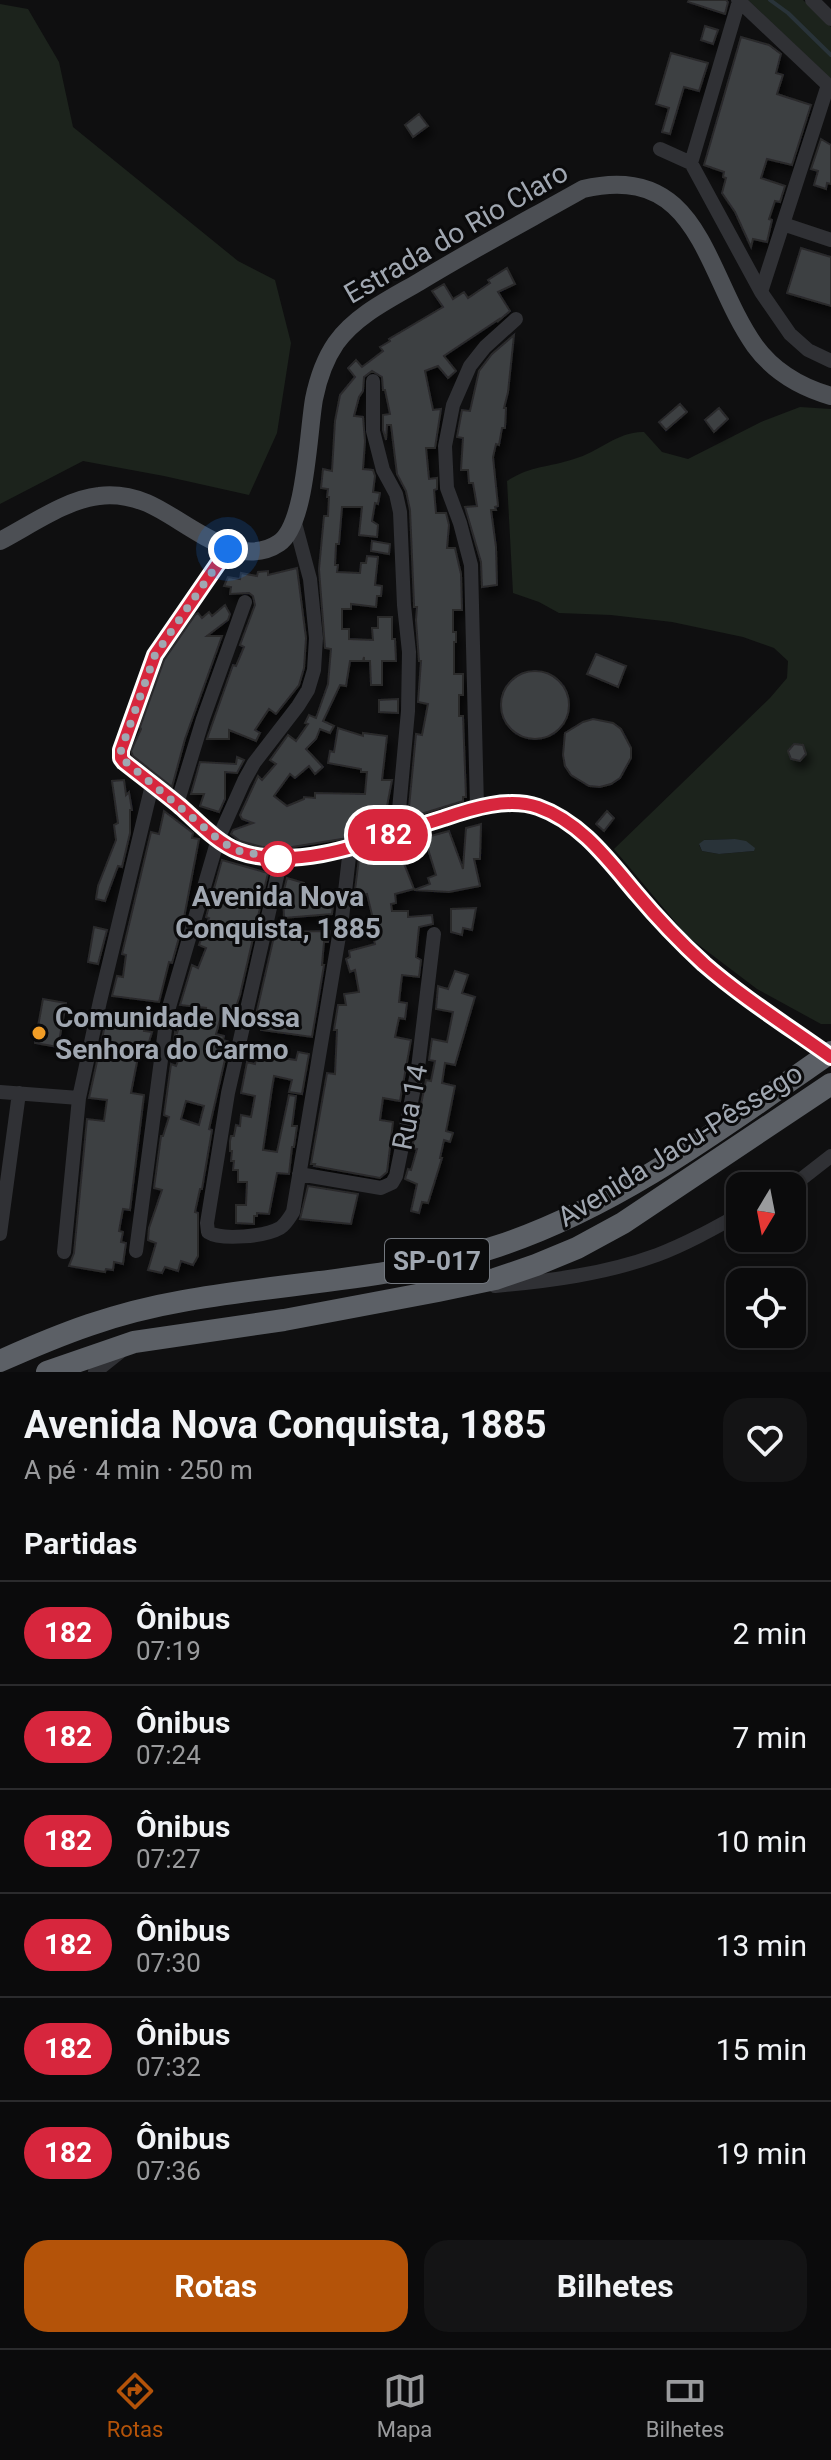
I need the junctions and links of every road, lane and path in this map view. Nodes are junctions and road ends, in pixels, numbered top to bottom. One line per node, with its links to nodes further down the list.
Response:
1 (812, 0): 3 (street)
2 (738, 1): 4 (street); 6 (street)
3 (831, 19)
4 (829, 86): 7 (street)
5 (660, 149): 6 (street)
6 (691, 163): 9 (street)
7 (783, 224): 8 (street); 9 (street)
8 (831, 240)
9 (761, 292): 11 (street)
10 (516, 319): 20 (street)
11 (831, 361)
12 (373, 381): 21 (street)
13 (831, 396): 14 (main road, Estrada do Rio Claro)
14 (295, 523): 16 (main road); 22 (street)
15 (0, 541): 16 (main road)
16 (228, 549): 18 (street)
17 (245, 602): 19 (street)
18 (152, 785): 19 (street); 30 (street)
19 (177, 804): 22 (street)
20 (477, 807): 21 (street); 26 (street, bridge)
21 (397, 832): 23 (street)
22 (218, 839): 24 (street); 38 (street)
23 (350, 848): 24 (street); 33 (street)
24 (281, 859): 33 (street)
25 (434, 934): 33 (street, Rua 14)
26 (831, 1055): 42 (highway, Avenida Jacu-Pêssego / SP-017)
27 (831, 1084): 40 (highway, Avenida Jacu-Pêssego / SP-017)
28 (0, 1092): 29 (street)
29 (19, 1093): 30 (street); 37 (street)
30 (79, 1098): 39 (street)
31 (831, 1156): 34 (street)
32 (831, 1167): 35 (street)
33 (299, 1174)
34 (806, 1175)
35 (806, 1179)
36 (726, 1221): 40 (street)
37 (0, 1234)
38 (136, 1251)
39 (64, 1252)
40 (438, 1291): 41 (highway, Avenida Jacu-Pêssego / SP-017)
41 (134, 1342): 43 (highway, Avenida Jacu-Pêssego / SP-017); 44 (street)
42 (0, 1361)
43 (47, 1372)
44 (95, 1372)

